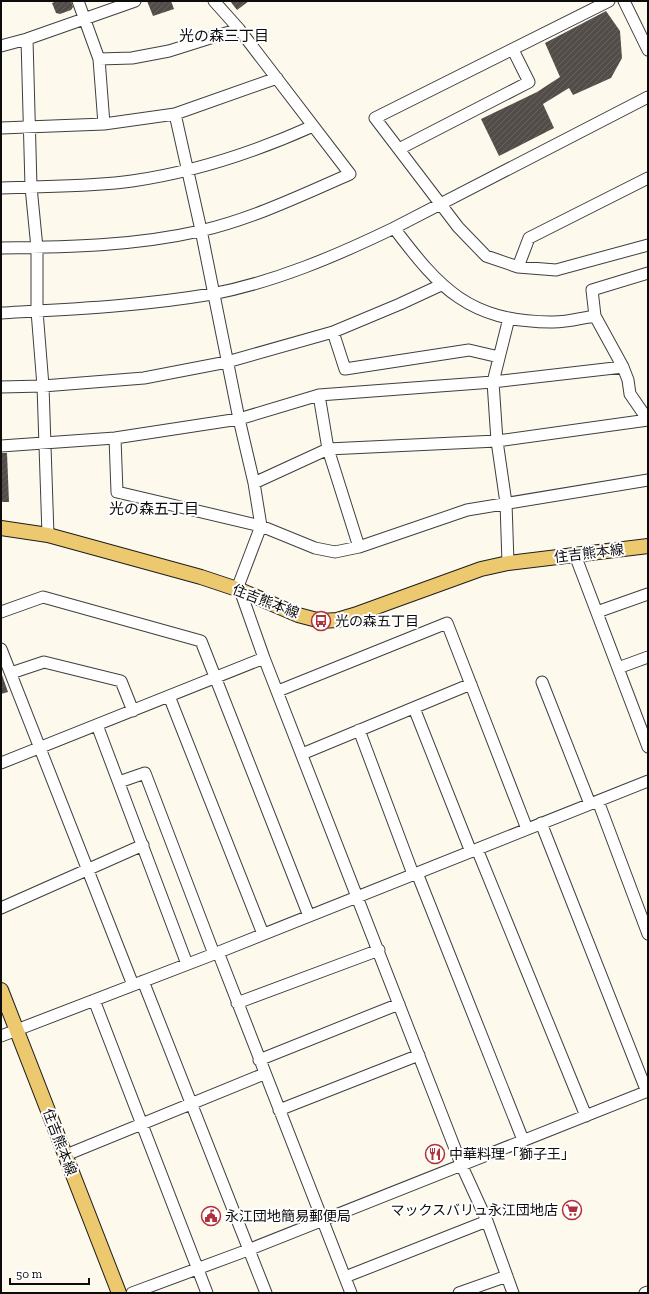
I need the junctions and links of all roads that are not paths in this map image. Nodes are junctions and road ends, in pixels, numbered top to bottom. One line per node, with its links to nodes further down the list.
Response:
1 (78, 1): 6 (street)
2 (135, 1): 6 (street)
3 (214, 1): 7 (street)
4 (609, 1): 10 (street)
5 (624, 1): 11 (street)
6 (84, 19): 8 (street); 12 (street)
7 (239, 29): 12 (street); 13 (street)
8 (27, 39): 9 (street); 17 (street)
9 (1, 46)
10 (513, 50): 20 (street); 20 (street)
11 (648, 50)
12 (99, 59): 16 (street)
13 (277, 78): 15 (street); 18 (street)
14 (648, 97): 25 (street)
15 (174, 114): 16 (street); 21 (street)
16 (104, 124): 17 (street)
17 (31, 126): 19 (street); 23 (street)
18 (312, 126): 21 (street); 27 (street)
19 (1, 128)
20 (398, 149): 25 (street)
21 (187, 171): 23 (street); 27 (street)
22 (648, 178): 31 (street)
23 (31, 187): 24 (street); 30 (street)
24 (1, 188)
25 (440, 203): 26 (street); 31 (street)
26 (394, 228): 33 (street); 34 (street)
27 (201, 230): 30 (street); 34 (street)
28 (648, 245): 31 (street)
29 (1, 248): 30 (street)
30 (36, 248): 35 (street)
31 (518, 267)
32 (648, 273): 37 (street)
33 (441, 285): 38 (street); 39 (street)
34 (214, 293): 35 (street); 41 (street)
35 (37, 311): 36 (street); 44 (street)
36 (1, 313)
37 (595, 316): 38 (street); 42 (street)
38 (509, 318): 40 (street)
39 (333, 332): 40 (street); 41 (street)
40 (499, 357): 43 (street)
41 (227, 362): 44 (street); 47 (street)
42 (623, 367): 43 (street); 48 (street)
43 (493, 382): 46 (street); 50 (street)
44 (43, 386): 45 (street); 51 (street)
45 (1, 387)
46 (319, 395): 47 (street); 53 (street)
47 (239, 420): 49 (street); 55 (street)
48 (648, 420): 50 (street)
49 (115, 438): 51 (street); 57 (street)
50 (497, 441): 53 (street); 56 (street)
51 (46, 444): 52 (street); 59 (street)
52 (1, 446)
53 (328, 450): 55 (street); 61 (street)
54 (648, 480): 56 (street)
55 (254, 483): 57 (street)
56 (506, 502): 61 (street); 63 (street)
57 (260, 526): 61 (street); 64 (street)
58 (1, 528): 59 (main road, 住吉熊本線)
59 (48, 535): 64 (main road, 住吉熊本線)
60 (648, 546): 62 (main road, 住吉熊本線)
61 (359, 547)
62 (575, 555): 63 (main road, 住吉熊本線); 67 (street)
63 (508, 563): 64 (main road, 住吉熊本線)
64 (238, 590): 70 (street)
65 (648, 594): 67 (street)
66 (1, 612): 73 (street)
67 (597, 612): 71 (street)
68 (1, 649): 72 (street)
69 (648, 657): 71 (street)
70 (264, 658): 73 (street); 76 (street)
71 (618, 668): 82 (street)
72 (11, 673): 79 (street); 83 (street)
73 (216, 678): 77 (street); 97 (street)
74 (542, 682): 88 (street)
75 (471, 684): 76 (street); 78 (street); 90 (street)
76 (278, 691): 84 (street)
77 (169, 696): 79 (street); 98 (street)
78 (414, 708): 81 (street); 92 (street)
79 (133, 711): 80 (street)
80 (97, 725): 83 (street); 87 (street)
81 (359, 730): 84 (street); 94 (street)
82 (648, 747)
83 (39, 748): 85 (street); 93 (street)
84 (302, 754): 95 (street)
85 (1, 763)
86 (648, 781): 88 (street)
87 (119, 782): 91 (street); 101 (street)
88 (594, 803): 89 (street); 99 (street)
89 (541, 824): 90 (street); 114 (street)
90 (526, 829): 92 (street)
91 (143, 845): 93 (street); 102 (street)
92 (474, 850): 94 (street); 117 (street)
93 (88, 871): 96 (street); 104 (street)
94 (415, 874): 95 (street); 119 (street)
95 (358, 896): 97 (street); 100 (street)
96 (1, 908)
97 (309, 916): 98 (street)
98 (263, 934): 101 (street)
99 (648, 934)
100 (378, 950): 107 (street); 108 (street)
101 (216, 953): 102 (street); 107 (street)
102 (187, 964): 103 (street)
103 (143, 981): 104 (street); 115 (street)
104 (133, 985): 106 (street)
105 (1, 990): 109 (main road, 住吉熊本線)
106 (94, 1000): 109 (street); 118 (street)
107 (237, 1002): 112 (street)
108 (399, 1004): 111 (street); 112 (street)
109 (16, 1030): 110 (street); 120 (main road, 住吉熊本線)
110 (1, 1036)
111 (419, 1055): 116 (street); 121 (street)
112 (259, 1060): 113 (street)
113 (264, 1074): 115 (street); 116 (street)
114 (648, 1092): 117 (street)
115 (192, 1103): 118 (street); 124 (street)
116 (279, 1110): 122 (street)
117 (586, 1116): 119 (street)
118 (140, 1124): 120 (street); 125 (street)
119 (523, 1140): 121 (street)
120 (66, 1155): 129 (main road, 住吉熊本線)
121 (461, 1164): 122 (street); 123 (street)
122 (323, 1220): 124 (street); 127 (street)
123 (487, 1221): 126 (street); 127 (street)
124 (248, 1250): 125 (street); 132 (street)
125 (198, 1269): 130 (street); 131 (street)
126 (507, 1276): 134 (street); 135 (street)
127 (345, 1277): 133 (street)
128 (648, 1292): 136 (street)
129 (119, 1293)
130 (132, 1293)
131 (207, 1293)
132 (266, 1293)
133 (351, 1293)
134 (459, 1293)
135 (513, 1293)
136 (645, 1293)

